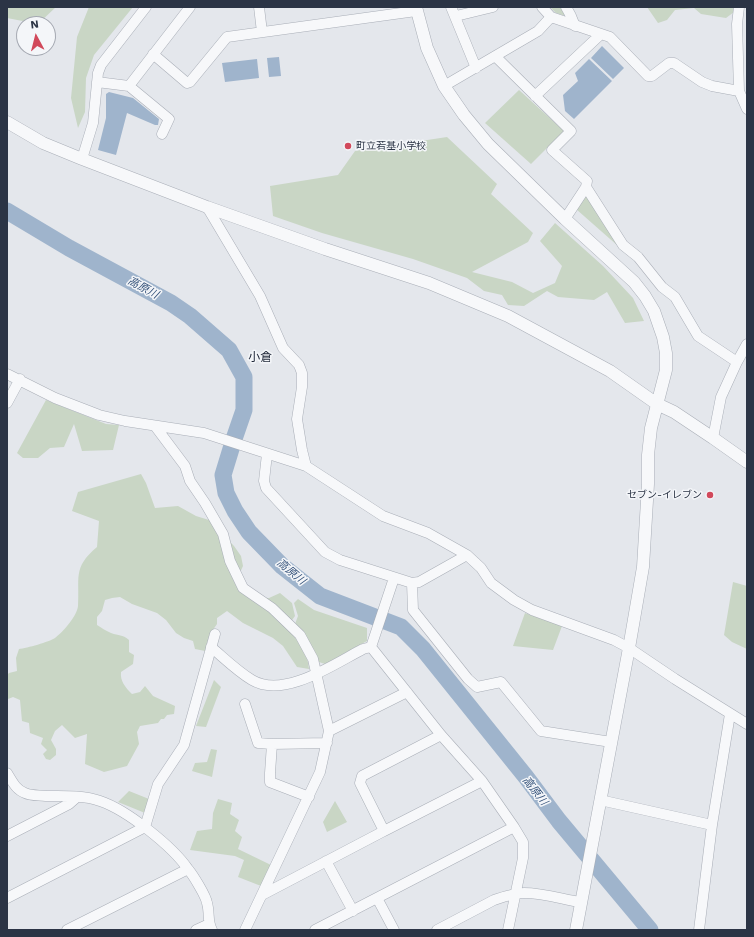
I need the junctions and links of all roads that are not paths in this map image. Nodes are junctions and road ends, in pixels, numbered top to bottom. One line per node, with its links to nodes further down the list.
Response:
1 (146, 7): 18 (street)
2 (190, 7): 15 (street)
3 (259, 7): 13 (street)
4 (493, 7): 9 (street)
5 (542, 7): 11 (street)
6 (566, 7): 12 (street)
7 (739, 7): 21 (street)
8 (416, 9): 10 (street); 20 (street)
9 (453, 11): 17 (street)
10 (376, 12): 13 (street)
11 (551, 17): 12 (street); 16 (street)
12 (574, 26): 14 (street)
13 (262, 32): 15 (street)
14 (601, 34): 21 (street); 22 (street)
15 (153, 54): 19 (street)
16 (496, 57): 17 (street); 22 (street)
17 (476, 68): 20 (street)
18 (97, 82): 19 (street); 26 (street)
19 (129, 86): 25 (street)
20 (444, 86): 29 (street)
21 (739, 91): 23 (street)
22 (536, 96): 27 (street)
23 (747, 108)
24 (7, 122): 26 (street)
25 (162, 134)
26 (82, 159): 28 (street)
27 (586, 187): 29 (street); 31 (street)
28 (207, 207): 35 (street); 40 (street)
29 (566, 219): 35 (street)
30 (747, 344): 31 (street)
31 (737, 362): 37 (street)
32 (7, 374): 33 (street)
33 (20, 379): 34 (street); 36 (street)
34 (7, 404)
35 (657, 404): 37 (street); 47 (street)
36 (154, 426): 38 (street); 48 (street)
37 (713, 438): 39 (street)
38 (268, 454): 40 (street); 42 (street)
39 (747, 462)
40 (306, 466): 41 (street)
41 (467, 555): 43 (street); 47 (street)
42 (394, 578): 43 (street); 46 (street)
43 (412, 583): 55 (street)
44 (215, 634): 45 (street)
45 (211, 647): 48 (street); 64 (street)
46 (371, 647): 48 (street); 49 (street)
47 (629, 648): 51 (street); 55 (street)
48 (317, 673): 53 (street)
49 (407, 692): 53 (street); 54 (street)
50 (245, 704): 57 (street)
51 (730, 714): 52 (street); 63 (street)
52 (747, 724)
53 (329, 731): 56 (street)
54 (441, 735): 59 (street); 66 (street)
55 (611, 742): 62 (street)
56 (327, 743): 57 (street); 61 (street)
57 (272, 744): 61 (street)
58 (7, 773): 60 (street)
59 (482, 781): 65 (street); 66 (street)
60 (77, 797): 64 (street); 67 (street)
61 (308, 797): 70 (street)
62 (600, 800): 63 (street); 74 (street)
63 (712, 825): 85 (street)
64 (145, 827): 69 (street); 72 (street)
65 (514, 827): 71 (street); 73 (street)
66 (384, 831): 68 (street)
67 (7, 836)
68 (326, 861): 70 (street); 75 (street)
69 (188, 869): 76 (street); 77 (street)
70 (262, 894): 79 (street)
71 (515, 895): 74 (street); 82 (street); 83 (street)
72 (7, 898)
73 (377, 898): 75 (street); 81 (street)
74 (580, 902): 84 (street)
75 (353, 911): 80 (street)
76 (210, 927): 78 (street)
77 (67, 930)
78 (196, 930)
79 (245, 930)
80 (315, 930)
81 (394, 930)
82 (437, 930)
83 (508, 930)
84 (576, 930)
85 (699, 930)

